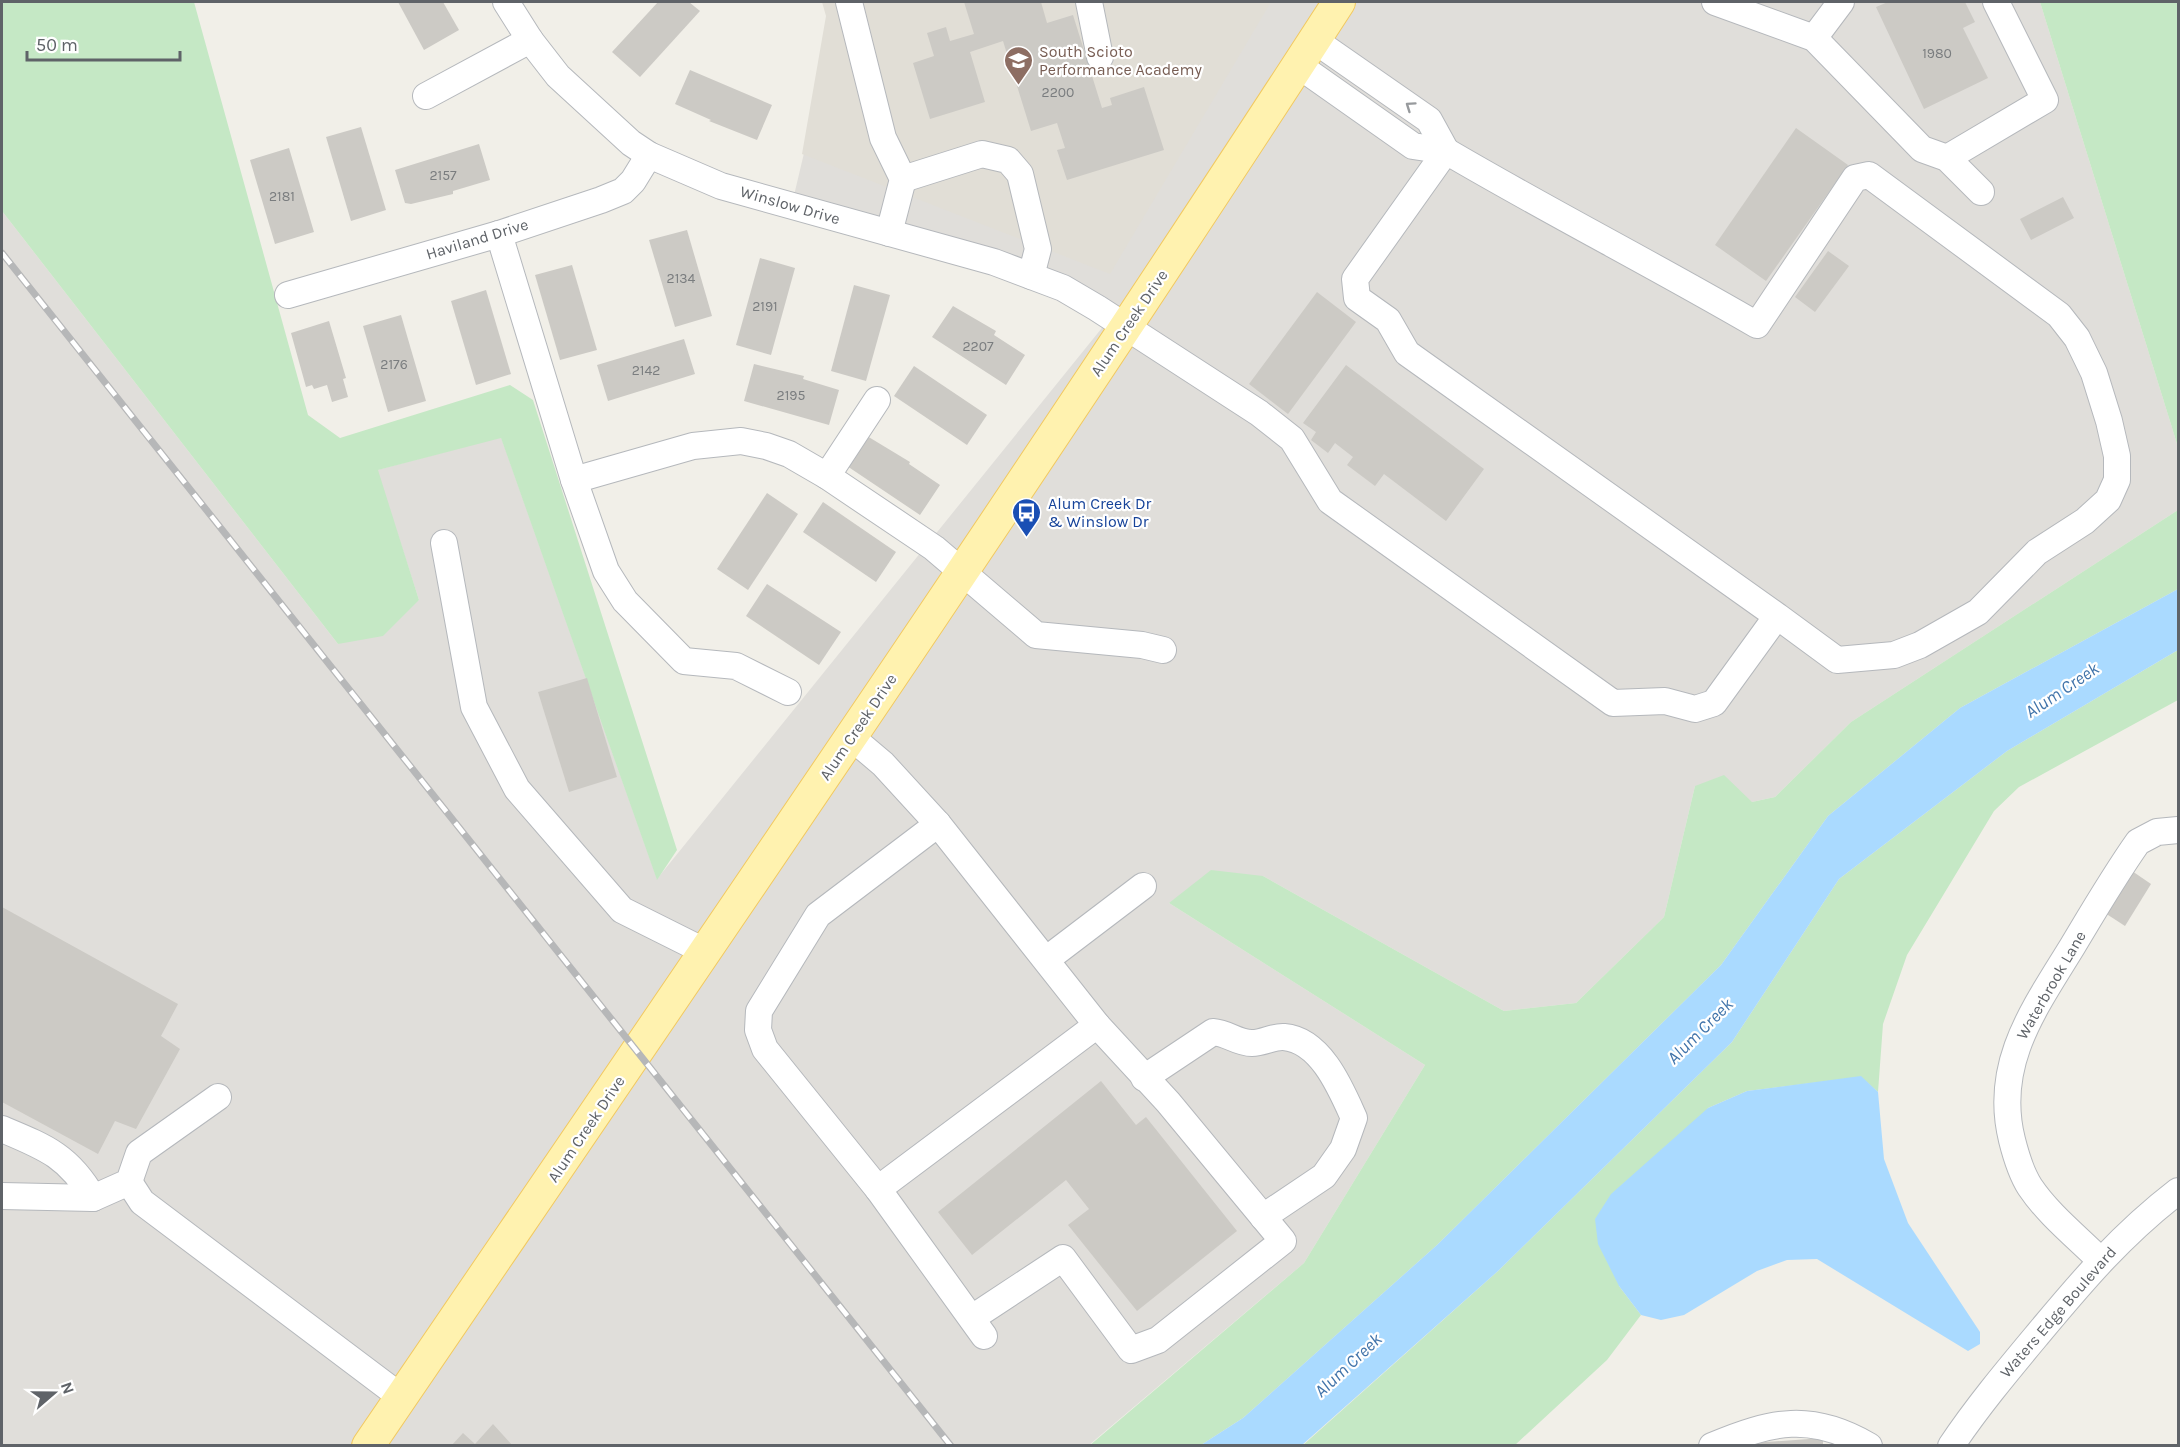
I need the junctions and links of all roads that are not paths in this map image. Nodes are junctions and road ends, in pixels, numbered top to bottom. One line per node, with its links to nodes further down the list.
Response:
1 (506, 2): 9 (street, Winslow Drive)
2 (849, 2): 16 (street)
3 (1089, 2): 11 (street)
4 (1339, 2): 10 (main road, Alum Creek Drive)
5 (1715, 2): 8 (street)
6 (1841, 2): 8 (street)
7 (1996, 2): 15 (street)
8 (1814, 38): 15 (street)
9 (530, 40): 12 (street); 14 (street, Winslow Drive)
10 (1306, 52): 13 (street); 22 (main road, Alum Creek Drive)
11 (1100, 57)
12 (426, 96)
13 (1446, 151): 28 (street); 28 (street)
14 (649, 155): 18 (street, Winslow Drive); 19 (street, Haviland Drive)
15 (1947, 158): 17 (street)
16 (903, 179): 18 (street); 20 (street)
17 (1981, 192)
18 (889, 232): 20 (street, Winslow Drive)
19 (499, 234): 21 (street, Haviland Drive); 25 (street)
20 (1031, 276): 22 (street, Winslow Drive)
21 (288, 295)
22 (1127, 327): 27 (main road, Alum Creek Drive); 28 (street, Winslow Drive)
23 (877, 400): 24 (street)
24 (827, 476): 25 (street); 27 (street)
25 (574, 480): 30 (street)
26 (444, 543): 35 (street)
27 (964, 572): 29 (street); 31 (main road, Alum Creek Drive)
28 (1777, 616)
29 (1163, 650)
30 (789, 692)
31 (851, 737): 32 (street); 35 (main road, Alum Creek Drive)
32 (938, 824): 36 (street); 42 (street)
33 (2178, 830): 47 (street, Waterbrook Lane)
34 (1143, 885): 36 (street)
35 (704, 951): 48 (main road, Alum Creek Drive)
36 (1047, 959): 37 (street)
37 (1097, 1025): 38 (street); 42 (street)
38 (1144, 1078): 46 (street); 46 (street)
39 (218, 1097): 41 (street)
40 (2, 1129): 45 (street)
41 (129, 1182): 45 (street); 48 (street)
42 (878, 1189): 46 (street)
43 (2178, 1191): 47 (street, Waters Edge Boulevard)
44 (2, 1196): 45 (street)
45 (93, 1198)
46 (1263, 1217)
47 (2100, 1260): 52 (street, Waters Edge Boulevard)
48 (401, 1397): 49 (main road, Alum Creek Drive)
49 (368, 1446)
50 (1712, 1446): 51 (street)
51 (1869, 1446)
52 (1951, 1446)

